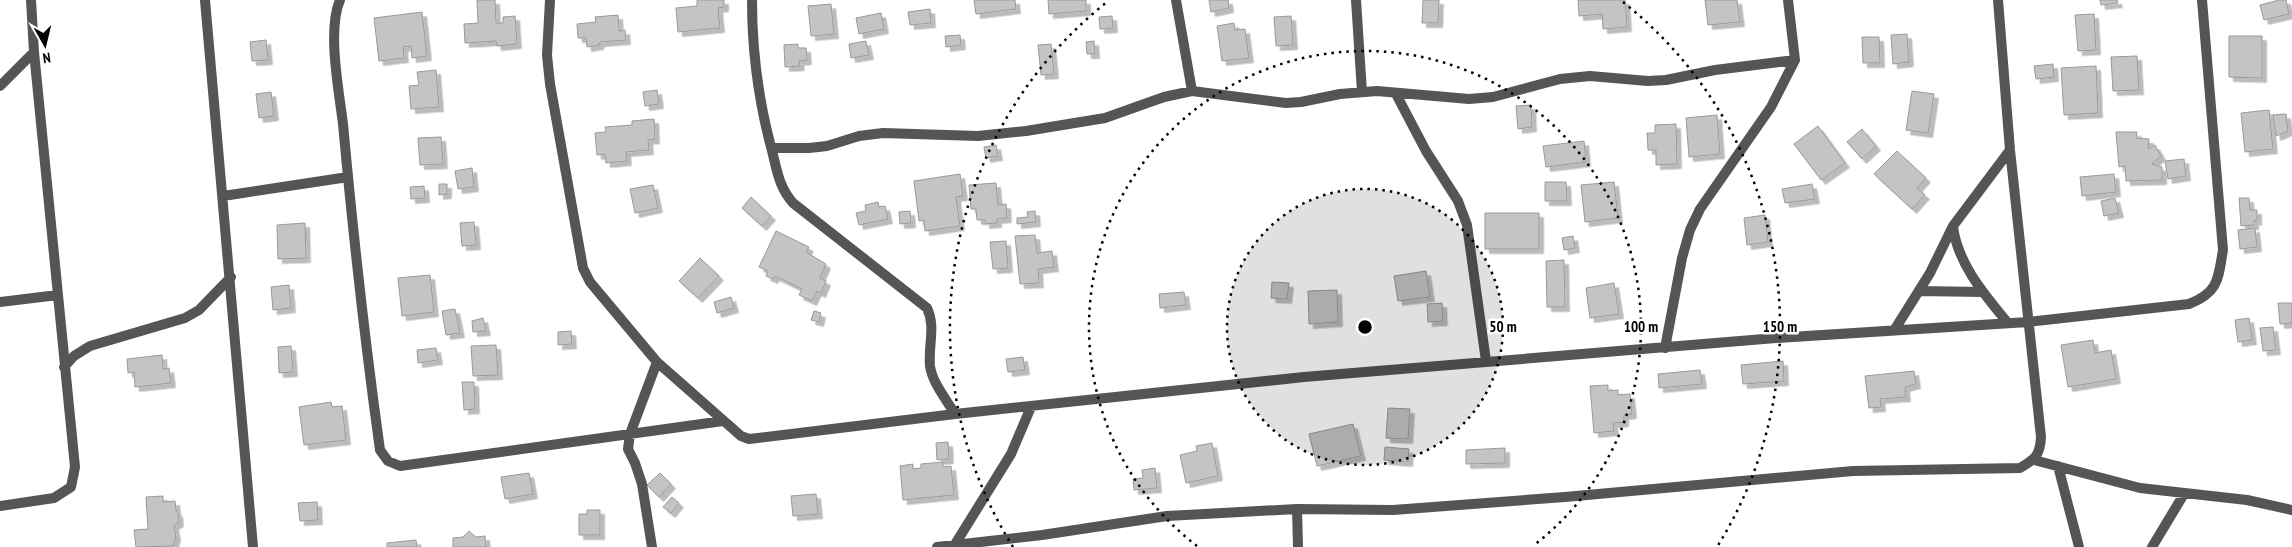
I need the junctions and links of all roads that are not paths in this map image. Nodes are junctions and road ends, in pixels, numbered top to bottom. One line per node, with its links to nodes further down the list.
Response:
1 (31, 0): 11 (street)
2 (205, 0): 20 (street)
3 (340, 0): 19 (street)
4 (550, 0): 32 (street)
5 (752, 0): 17 (street)
6 (1176, 0): 14 (street)
7 (1356, 0): 15 (street)
8 (1788, 0): 12 (street)
9 (1998, 0): 18 (street)
10 (2202, 0): 28 (street)
11 (34, 52): 13 (street); 25 (street)
12 (1795, 60): 16 (street); 30 (street)
13 (0, 86)
14 (1192, 91): 15 (street); 17 (street)
15 (1362, 92): 16 (street)
16 (1396, 94): 31 (street)
17 (772, 148): 35 (street)
18 (2010, 150): 21 (street); 28 (street)
19 (348, 177): 20 (street); 37 (street)
20 (223, 196): 22 (street)
21 (1953, 226): 23 (street); 24 (street)
22 (231, 277): 33 (street); 45 (street)
23 (1919, 291): 24 (street); 29 (street)
24 (1982, 292): 27 (street)
25 (58, 295): 26 (street); 33 (street)
26 (0, 302)
27 (2007, 322): 28 (street); 29 (street)
28 (2028, 322): 38 (street)
29 (1895, 329): 30 (street)
30 (1665, 348): 31 (street)
31 (1486, 361): 34 (street)
32 (657, 362): 36 (street); 37 (street)
33 (64, 367): 41 (street)
34 (1031, 407): 35 (street); 44 (street)
35 (955, 414): 36 (street)
36 (723, 421): 37 (street)
37 (630, 434): 46 (street)
38 (2034, 460): 39 (street); 42 (street)
39 (2058, 466): 40 (street); 49 (street)
40 (2184, 494): 43 (street); 50 (street)
41 (0, 506)
42 (1297, 509): 44 (street); 48 (street)
43 (2292, 510)
44 (954, 546): 47 (street)
45 (253, 547)
46 (652, 547)
47 (937, 547)
48 (1298, 547)
49 (2079, 547)
50 (2152, 547)

